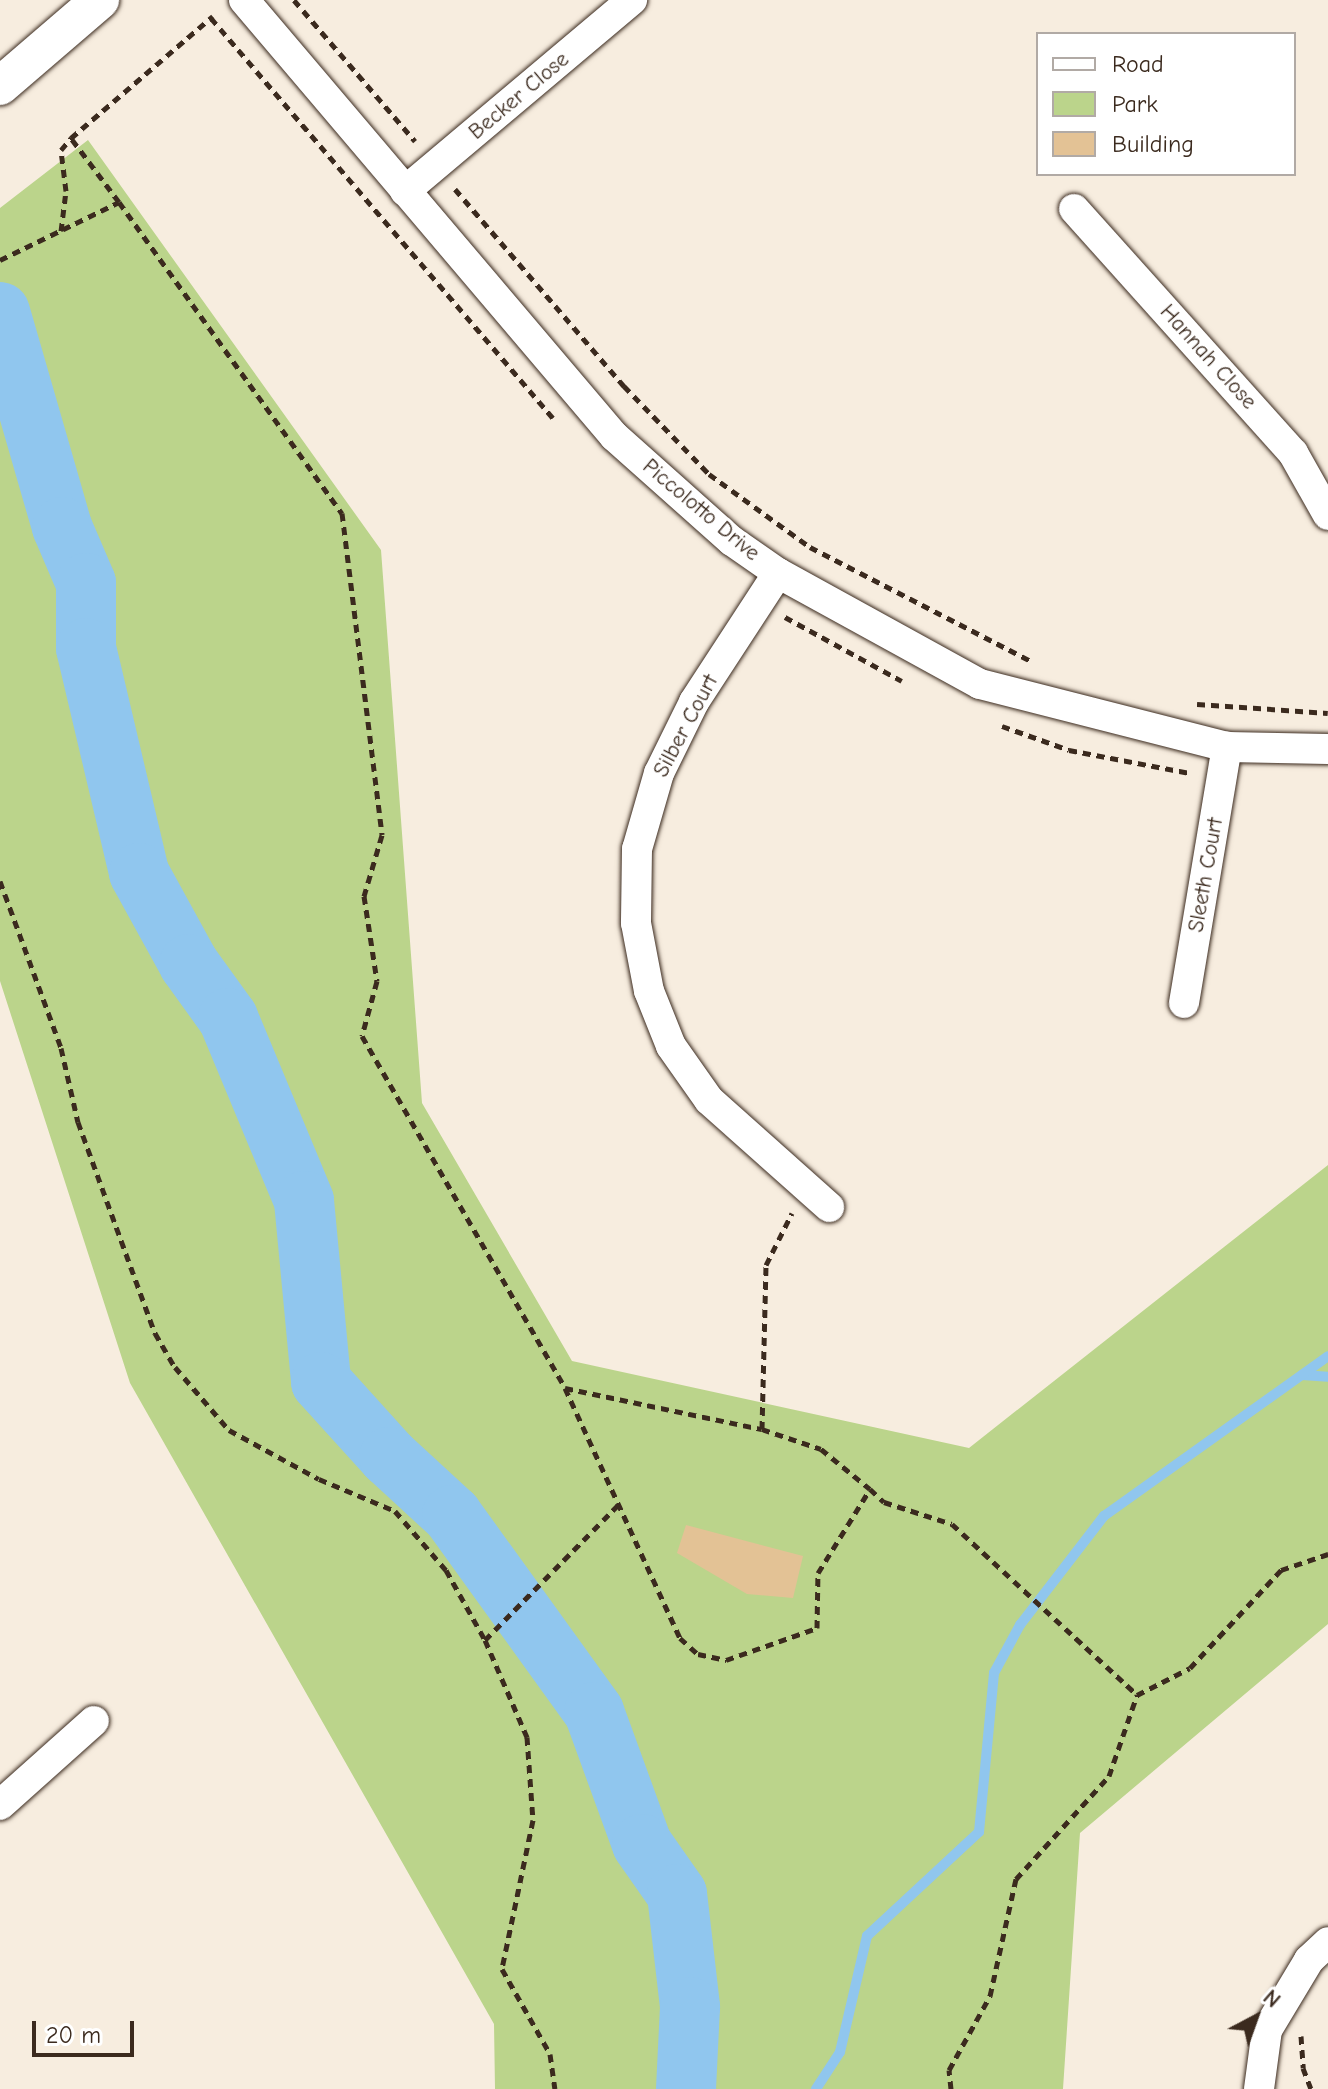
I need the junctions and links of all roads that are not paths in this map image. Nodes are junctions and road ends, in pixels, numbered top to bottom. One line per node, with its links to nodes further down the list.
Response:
1 (100, 0): 4 (street)
2 (632, 0): 5 (street, Becker Close)
3 (232, 4): 5 (street, Piccolotto Drive)
4 (0, 86)
5 (405, 191): 8 (street, Piccolotto Drive)
6 (1074, 209): 7 (street, Hannah Close)
7 (1328, 515)
8 (778, 573): 9 (street, Piccolotto Drive); 12 (street, Silber Court)
9 (1227, 747): 10 (street, Piccolotto Drive); 11 (street, Sleeth Court)
10 (1328, 749)
11 (1184, 1003)
12 (829, 1207)
13 (94, 1721): 14 (street)
14 (0, 1805)
15 (1328, 1942): 16 (street)
16 (1259, 2089)

